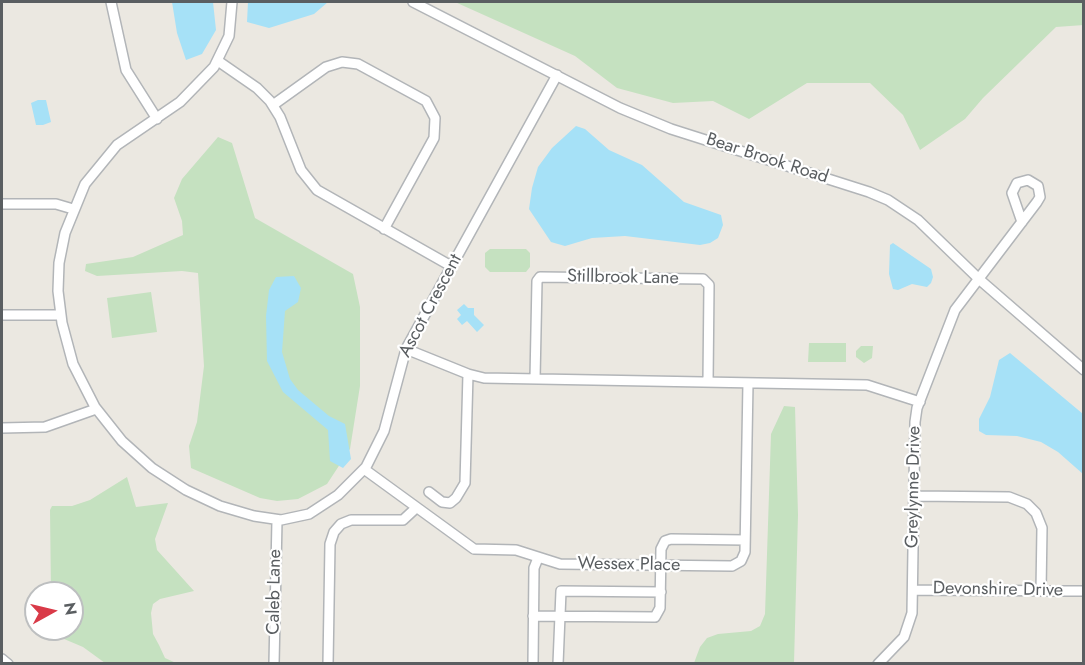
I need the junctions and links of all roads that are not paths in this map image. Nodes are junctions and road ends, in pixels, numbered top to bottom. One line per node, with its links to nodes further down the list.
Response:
1 (111, 2): 7 (street)
2 (231, 2): 4 (street, Ascot Crescent)
3 (413, 2): 5 (street, Bear Brook Road)
4 (218, 61): 6 (street); 7 (street, Ascot Crescent)
5 (557, 75): 12 (street, Ascot Crescent); 13 (street, Bear Brook Road)
6 (273, 105): 11 (street); 11 (street)
7 (157, 119): 9 (street, Ascot Crescent)
8 (2, 204): 9 (street)
9 (73, 209): 15 (street, Ascot Crescent)
10 (1022, 222): 13 (street, Greylynne Drive)
11 (384, 229): 12 (street)
12 (452, 266): 16 (street, Ascot Crescent)
13 (980, 280): 17 (street, Bear Brook Road); 22 (street, Greylynne Drive)
14 (2, 315): 15 (street)
15 (61, 315): 23 (street, Ascot Crescent)
16 (406, 349): 18 (street); 25 (street, Ascot Crescent)
17 (1083, 370)
18 (468, 374): 19 (street); 26 (street)
19 (535, 379): 20 (street); 20 (street, Stillbrook Lane)
20 (708, 382): 21 (street)
21 (748, 383): 22 (street); 30 (street, Wessex Place)
22 (920, 402): 27 (street, Greylynne Drive)
23 (96, 409): 24 (street); 29 (street, Ascot Crescent)
24 (2, 428)
25 (364, 469): 28 (street, Wessex Place); 29 (street, Ascot Crescent)
26 (429, 492)
27 (914, 496): 33 (street, Greylynne Drive); 34 (street)
28 (416, 508): 31 (street, Wessex Place); 42 (street)
29 (277, 520): 41 (street, Caleb Lane)
30 (745, 540): 32 (street, Wessex Place); 32 (street)
31 (538, 558): 32 (street, Wessex Place); 37 (street)
32 (661, 566): 36 (street)
33 (913, 590): 34 (street, Devonshire Drive); 45 (street, Greylynne Drive)
34 (1041, 591): 35 (street, Devonshire Drive)
35 (1083, 591)
36 (661, 592): 38 (street); 38 (street)
37 (533, 616): 38 (street); 43 (street)
38 (559, 616): 44 (street)
39 (2, 659): 40 (street)
40 (8, 663)
41 (274, 663)
42 (328, 663)
43 (533, 663)
44 (558, 663)
45 (878, 663)

